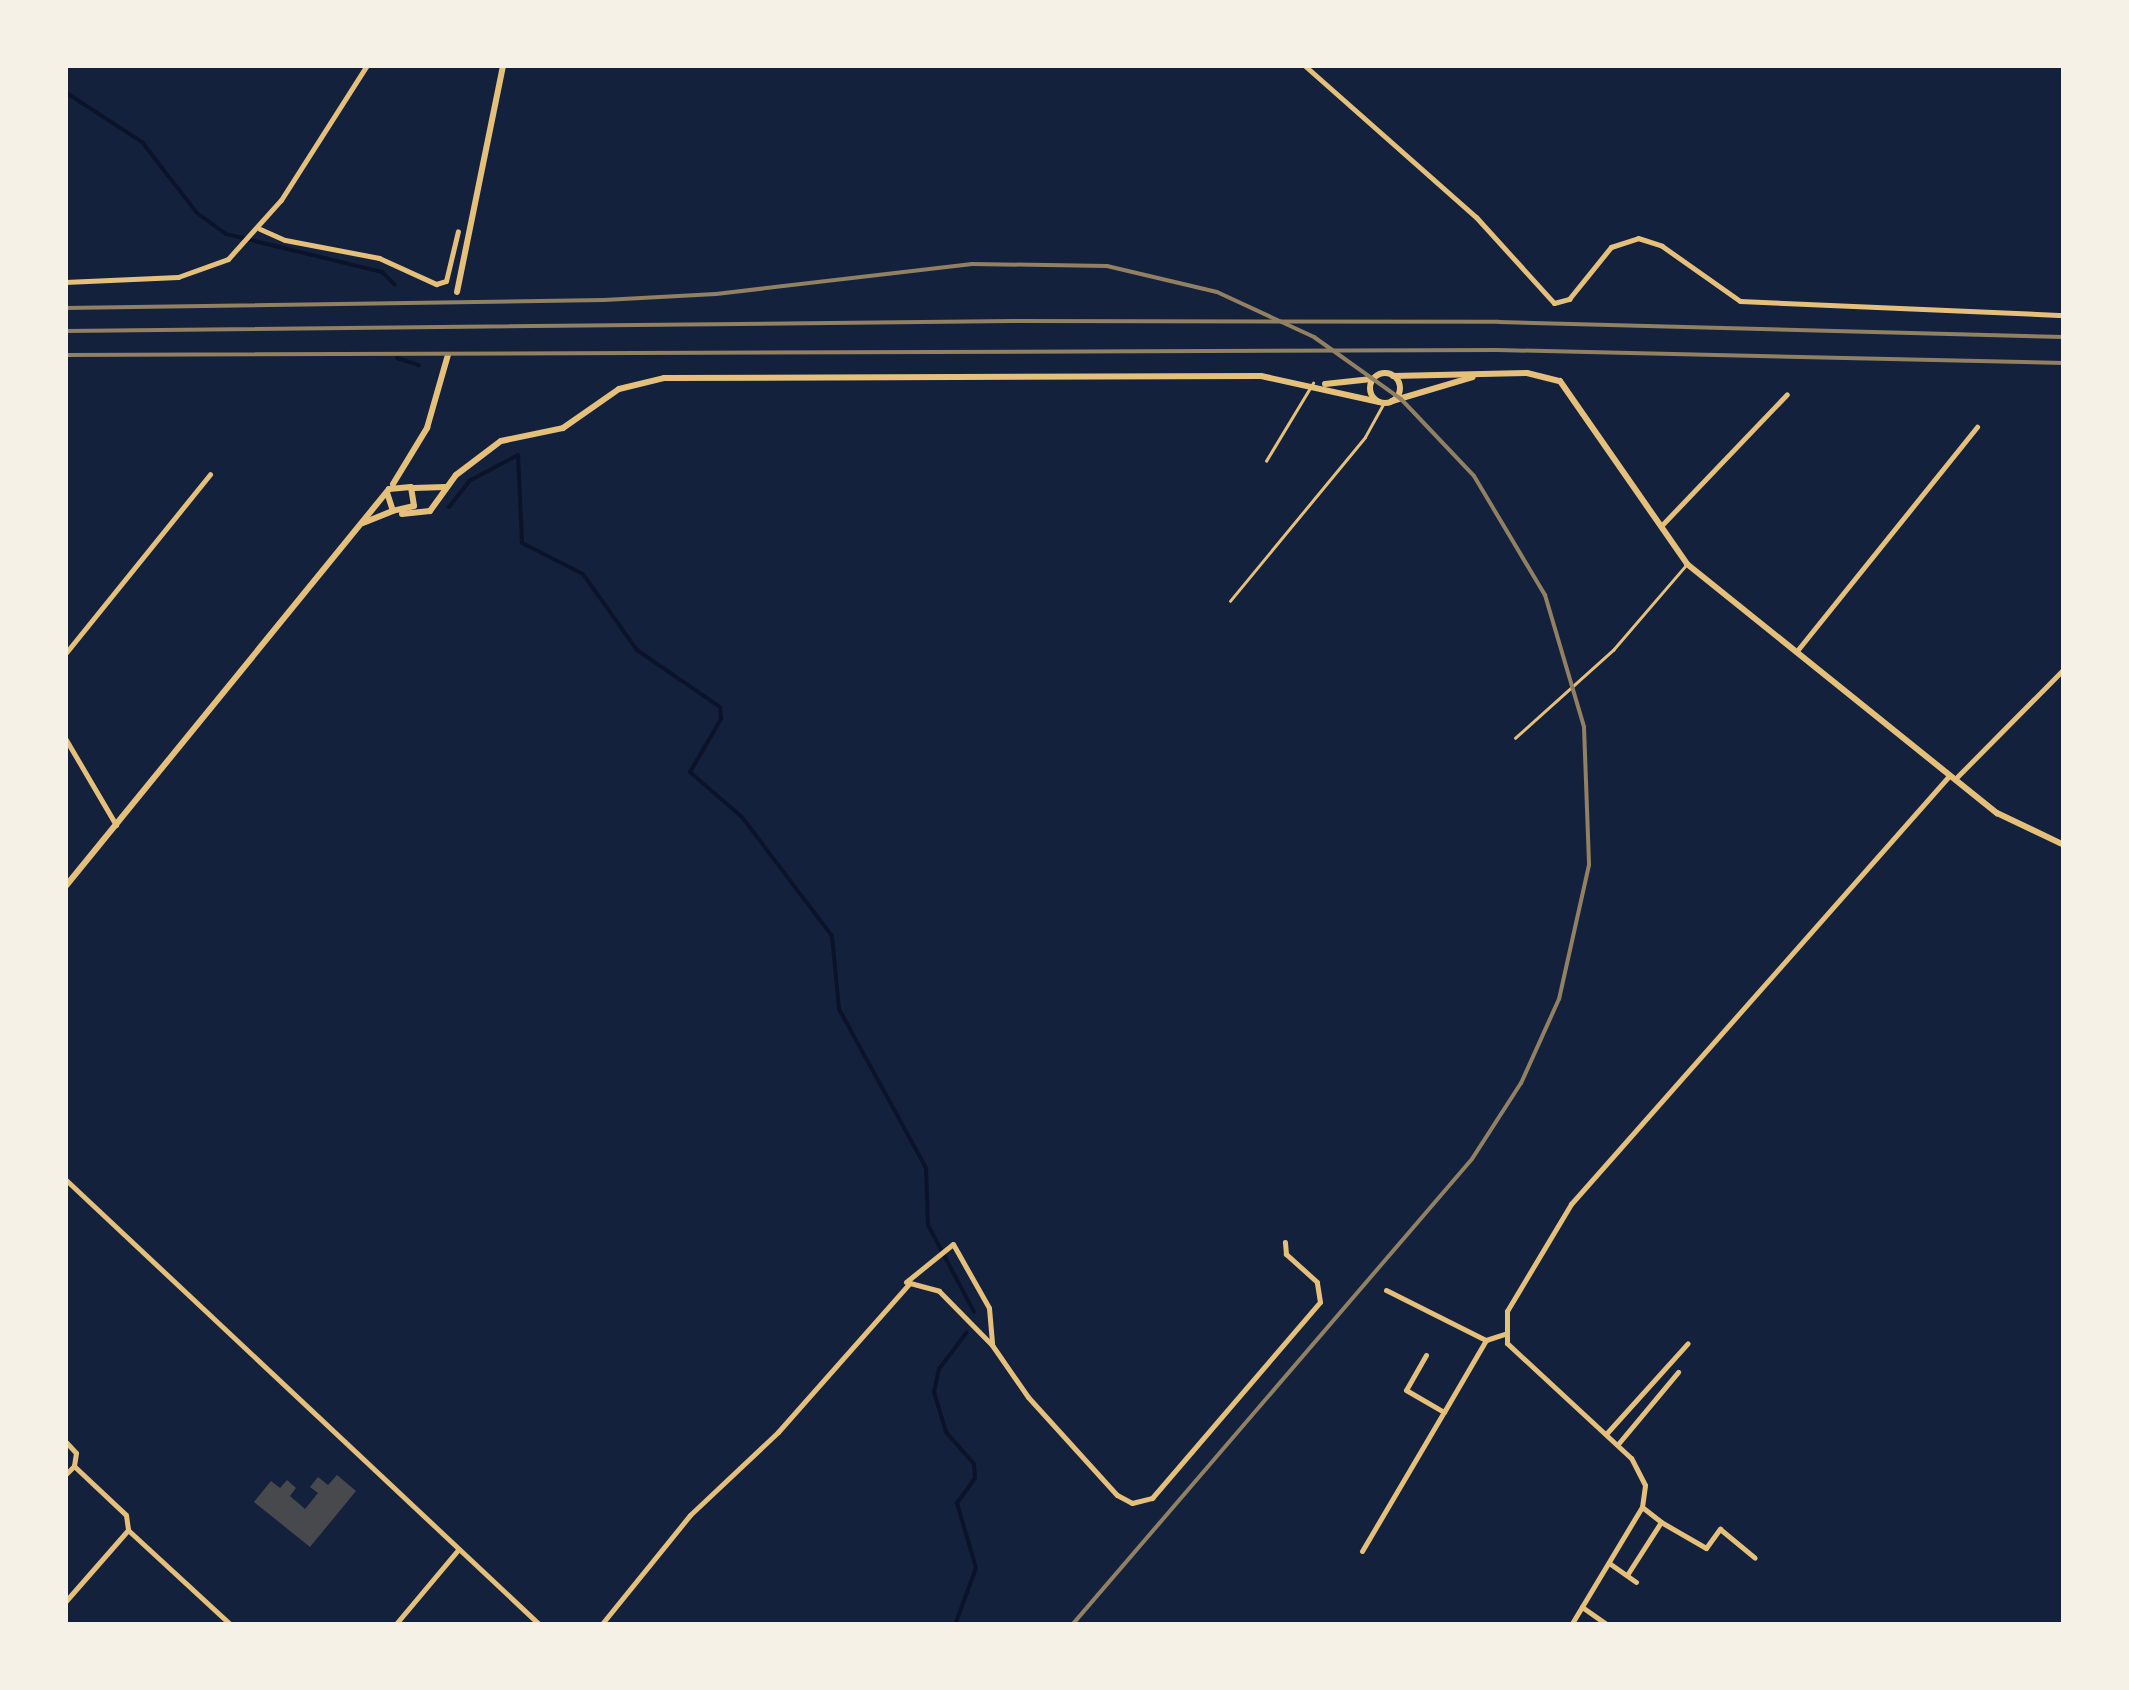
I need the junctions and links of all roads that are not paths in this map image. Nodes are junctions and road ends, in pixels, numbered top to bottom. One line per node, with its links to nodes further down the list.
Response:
1 (367, 65): 4 (street)
2 (502, 65): 7 (street)
3 (1304, 65): 8 (street)
4 (260, 228): 5 (street); 6 (street)
5 (458, 230)
6 (65, 282)
7 (457, 292)
8 (2064, 315)
9 (448, 354): 18 (street)
10 (1484, 374): 11 (street); 15 (street); 25 (street)
11 (1393, 376): 12 (street); 15 (street)
12 (1374, 379): 13 (street); 15 (street)
13 (1315, 383): 15 (street); 17 (lane); 21 (street)
14 (1787, 394): 25 (street)
15 (1385, 402): 27 (lane)
16 (1977, 427): 28 (street)
17 (1266, 462)
18 (408, 465): 20 (street); 22 (street)
19 (210, 474): 29 (street)
20 (409, 486): 21 (street); 22 (street); 23 (street)
21 (446, 487): 23 (street)
22 (388, 491): 23 (street); 24 (street)
23 (397, 512): 24 (street)
24 (362, 524): 34 (street)
25 (1659, 529): 26 (street)
26 (1687, 564): 28 (street); 32 (lane)
27 (1230, 601)
28 (1796, 652): 33 (street)
29 (65, 654)
30 (2064, 669): 33 (street)
31 (65, 738): 34 (street)
32 (1514, 738)
33 (1952, 778): 35 (street); 41 (street)
34 (116, 825): 36 (street)
35 (2064, 845)
36 (65, 887)
37 (65, 1179): 56 (street)
38 (1285, 1242): 44 (street)
39 (900, 1288): 44 (street); 44 (street); 67 (street)
40 (1386, 1290): 42 (street)
41 (1504, 1334): 42 (street); 48 (street)
42 (1486, 1340): 47 (street)
43 (1688, 1343): 48 (street)
44 (992, 1345)
45 (1426, 1355): 47 (street)
46 (1678, 1372): 50 (street)
47 (1444, 1412): 57 (street)
48 (1606, 1434): 50 (street)
49 (65, 1441): 51 (street)
50 (1618, 1444): 53 (street)
51 (74, 1466): 52 (street); 55 (street)
52 (65, 1475)
53 (1642, 1507): 54 (street); 59 (street)
54 (1661, 1522): 58 (street); 60 (street)
55 (128, 1530): 62 (street); 64 (street)
56 (457, 1550): 65 (street); 66 (street)
57 (1362, 1551)
58 (1755, 1558)
59 (1609, 1563): 60 (street); 63 (street)
60 (1627, 1575): 61 (street)
61 (1636, 1582)
62 (65, 1602)
63 (1582, 1607): 68 (street); 69 (street)
64 (231, 1625)
65 (395, 1625)
66 (540, 1625)
67 (601, 1625)
68 (1571, 1625)
69 (1608, 1625)

